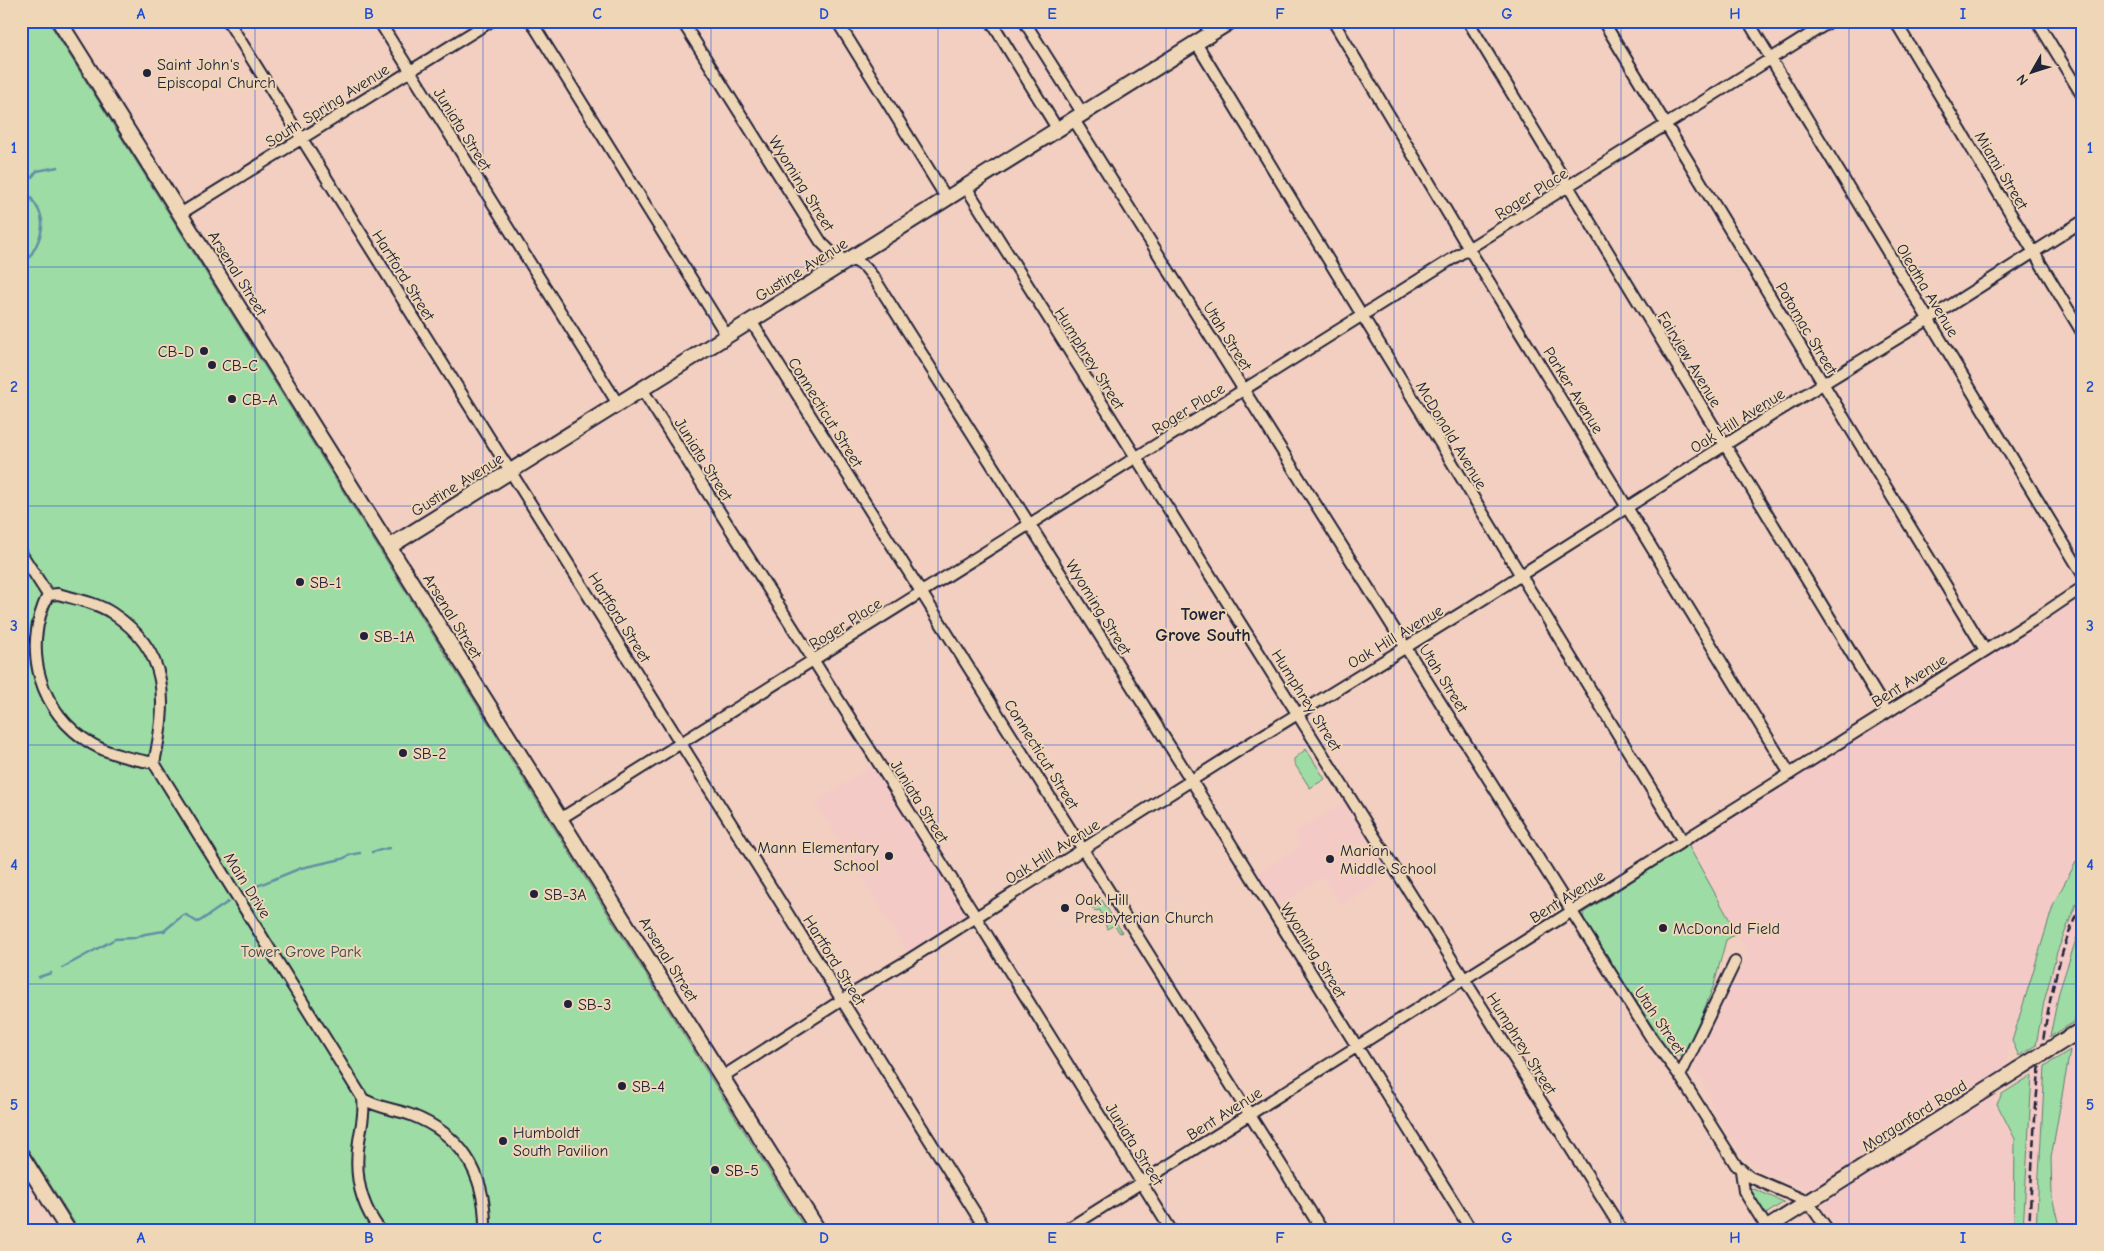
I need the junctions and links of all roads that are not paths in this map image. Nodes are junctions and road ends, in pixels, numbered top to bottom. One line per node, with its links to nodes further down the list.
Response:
1 (59, 21): 31 (street, Arsenal Street)
2 (228, 21): 27 (street, Hartford Street)
3 (379, 21): 22 (street, Juniata Street)
4 (490, 21): 22 (street, South Spring Avenue)
5 (531, 21): 40 (street)
6 (682, 21): 35 (street, Wyoming Street)
7 (837, 21): 30 (street)
8 (991, 21): 26 (street)
9 (1024, 21): 24 (street, Utah Street)
10 (1203, 21): 19 (street)
11 (1231, 21): 19 (street, Gustine Avenue)
12 (1333, 21): 33 (street, Parker Avenue)
13 (1468, 21): 29 (street, Fairview Avenue)
14 (1603, 21): 25 (street, Potomac Street)
15 (1748, 21): 21 (street, Oleatha Avenue)
16 (1831, 21): 21 (street, Roger Place)
17 (1894, 21): 34 (street, Miami Street)
18 (2037, 21): 23 (street)
19 (1211, 34): 20 (street, Gustine Avenue)
20 (1196, 43): 24 (street, Gustine Avenue); 36 (street, McDonald Avenue)
21 (1771, 59): 25 (street, Roger Place); 37 (street, Oleatha Avenue)
22 (410, 71): 27 (street, South Spring Avenue); 44 (street, Juniata Street)
23 (2083, 97)
24 (1078, 117): 26 (street, Gustine Avenue); 43 (street, Utah Street)
25 (1666, 126): 29 (street, Roger Place); 41 (street, Potomac Street)
26 (1058, 130): 28 (street, Gustine Avenue)
27 (301, 139): 31 (street, South Spring Avenue); 47 (street, Hartford Street)
28 (966, 187): 30 (street, Gustine Avenue); 46 (street, Humphrey Street)
29 (1568, 187): 33 (street, Roger Place); 45 (street, Fairview Avenue)
30 (946, 199): 35 (street, Gustine Avenue)
31 (180, 214): 50 (street, Arsenal Street)
32 (2083, 221): 34 (street, Oak Hill Avenue)
33 (1469, 249): 36 (street, Roger Place); 48 (street, Parker Avenue)
34 (2034, 252): 37 (street, Oak Hill Avenue); 39 (street, Miami Street)
35 (848, 260): 38 (street, Gustine Avenue); 49 (street, Wyoming Street)
36 (1363, 316): 43 (street, Roger Place); 53 (street, McDonald Avenue)
37 (1928, 319): 41 (street, Oak Hill Avenue); 52 (street, Oleatha Avenue)
38 (751, 321): 40 (street, Gustine Avenue); 55 (street, Connecticut Street)
39 (2083, 334)
40 (727, 336): 42 (street, Gustine Avenue)
41 (1823, 384): 45 (street, Oak Hill Avenue); 58 (street, Potomac Street)
42 (642, 389): 44 (street, Gustine Avenue); 59 (street, Juniata Street)
43 (1244, 390): 46 (street, Roger Place); 57 (street, Utah Street)
44 (618, 404): 47 (street, Gustine Avenue)
45 (1726, 445): 48 (street, Oak Hill Avenue); 60 (street, Fairview Avenue)
46 (1136, 458): 49 (street, Roger Place); 61 (street, Humphrey Street)
47 (510, 471): 50 (street, Gustine Avenue); 62 (street, Hartford Street)
48 (1628, 507): 53 (street, Oak Hill Avenue); 64 (street, Parker Avenue)
49 (1029, 525): 55 (street, Roger Place); 65 (street, Wyoming Street)
50 (389, 547): 66 (street, Arsenal Street)
51 (21, 553): 56 (street)
52 (2083, 575)
53 (1520, 576): 57 (street, Oak Hill Avenue); 67 (street, McDonald Avenue)
54 (2083, 587): 58 (street, Bent Avenue)
55 (921, 593): 59 (street, Roger Place); 68 (street, Connecticut Street)
56 (48, 595): 63 (street); 63 (street)
57 (1407, 647): 61 (street, Oak Hill Avenue); 69 (street, Utah Street)
58 (1985, 650): 60 (street, Bent Avenue)
59 (814, 660): 62 (street, Roger Place); 70 (street, Juniata Street)
60 (1888, 712): 64 (street, Bent Avenue)
61 (1298, 714): 65 (street, Oak Hill Avenue); 72 (street, Humphrey Street)
62 (681, 743): 66 (street, Roger Place); 73 (street, Hartford Street)
63 (154, 763): 78 (street, Main Drive)
64 (1790, 774): 67 (street, Bent Avenue)
65 (1192, 781): 68 (street, Oak Hill Avenue); 75 (street, Wyoming Street)
66 (560, 819): 77 (street, Arsenal Street)
67 (1684, 841): 69 (street, Bent Avenue)
68 (1084, 849): 70 (street, Oak Hill Avenue); 79 (street, Connecticut Street)
69 (1572, 912): 72 (street, Bent Avenue); 76 (street, Utah Street)
70 (976, 916): 73 (street, Oak Hill Avenue); 83 (street, Juniata Street)
71 (1735, 962): 76 (street)
72 (1464, 978): 75 (street, Bent Avenue); 95 (street, Humphrey Street)
73 (842, 1000): 77 (street, Oak Hill Avenue); 90 (street, Hartford Street)
74 (2080, 1032): 84 (street, Morganford Road, bridge)
75 (1357, 1047): 79 (street, Bent Avenue); 94 (street, Wyoming Street)
76 (1680, 1076): 82 (street, Utah Street)
77 (722, 1077): 89 (street, Arsenal Street)
78 (363, 1099): 87 (street); 88 (street)
79 (1249, 1115): 83 (street, Bent Avenue); 93 (street, Connecticut Street)
80 (21, 1156): 81 (street)
81 (25, 1170): 86 (street)
82 (1741, 1170): 84 (street); 85 (street, Utah Street)
83 (1141, 1182): 91 (street, Bent Avenue); 92 (street, Juniata Street)
84 (1808, 1202): 85 (street, Morganford Road); 96 (street)
85 (1766, 1229)
86 (68, 1230)
87 (380, 1230)
88 (485, 1230)
89 (818, 1230)
90 (986, 1230)
91 (1066, 1230)
92 (1171, 1230)
93 (1322, 1230)
94 (1472, 1230)
95 (1622, 1230)
96 (1828, 1230)

